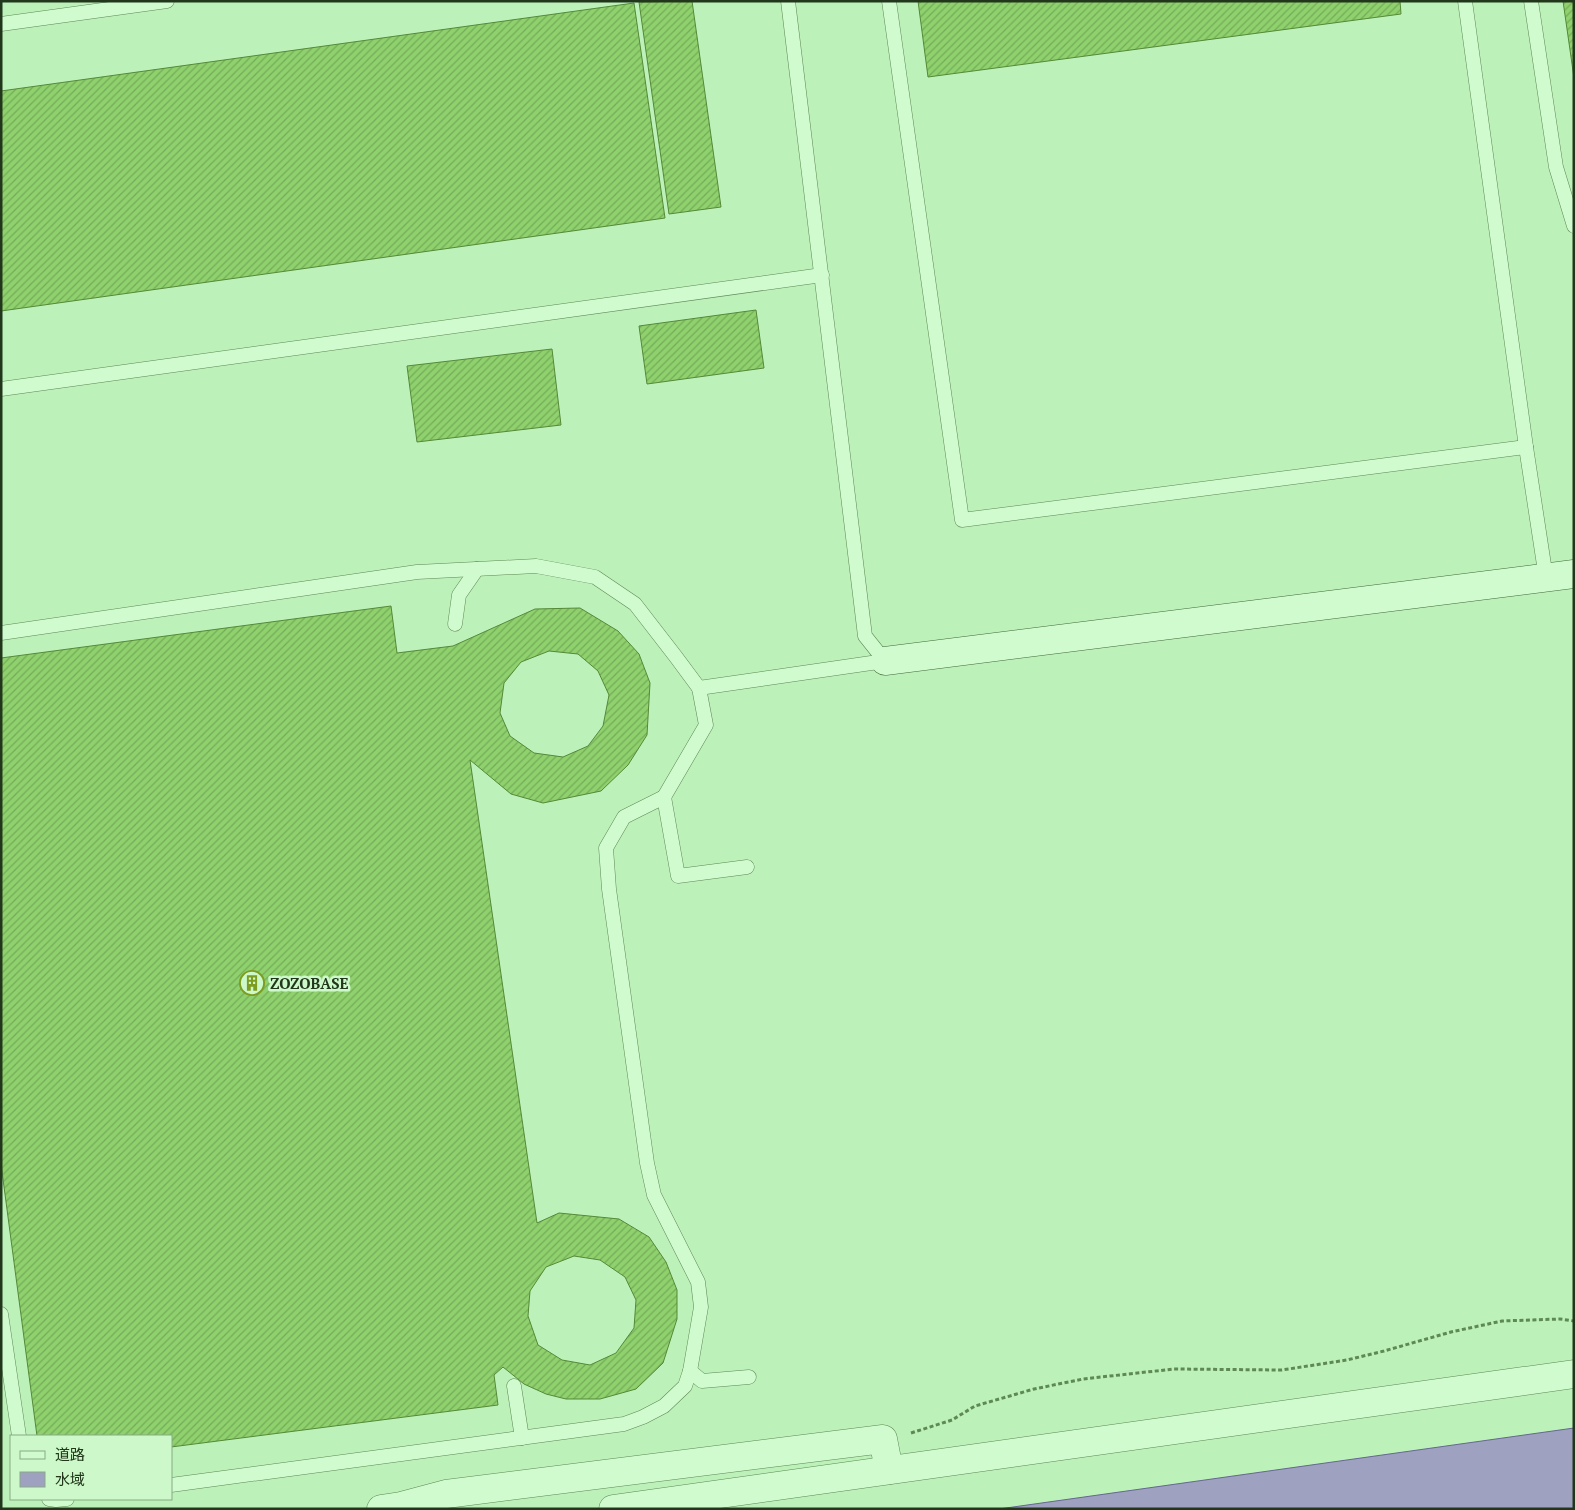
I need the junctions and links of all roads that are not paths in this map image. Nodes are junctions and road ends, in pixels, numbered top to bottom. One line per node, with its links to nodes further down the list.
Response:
1 (167, 1): 6 (lane)
2 (788, 1): 8 (lane)
3 (890, 1): 10 (lane)
4 (1465, 1): 10 (lane)
5 (1532, 1): 7 (lane)
6 (1, 24)
7 (1574, 226)
8 (822, 275): 9 (lane); 16 (lane)
9 (1, 389)
10 (1526, 447): 13 (lane)
11 (477, 569): 14 (lane); 15 (lane); 17 (lane)
12 (1574, 574): 13 (street)
13 (1546, 578): 16 (street)
14 (455, 624)
15 (1, 633)
16 (885, 661): 17 (lane)
17 (698, 688): 18 (lane)
18 (664, 797): 19 (lane); 21 (lane)
19 (747, 867)
20 (1, 1314): 25 (lane)
21 (690, 1371): 23 (lane); 26 (lane)
22 (1574, 1374): 27 (street)
23 (748, 1377)
24 (514, 1386): 26 (lane)
25 (18, 1435)
26 (522, 1438): 28 (lane)
27 (889, 1470): 29 (street); 30 (street)
28 (172, 1485)
29 (381, 1509)
30 (613, 1509)

